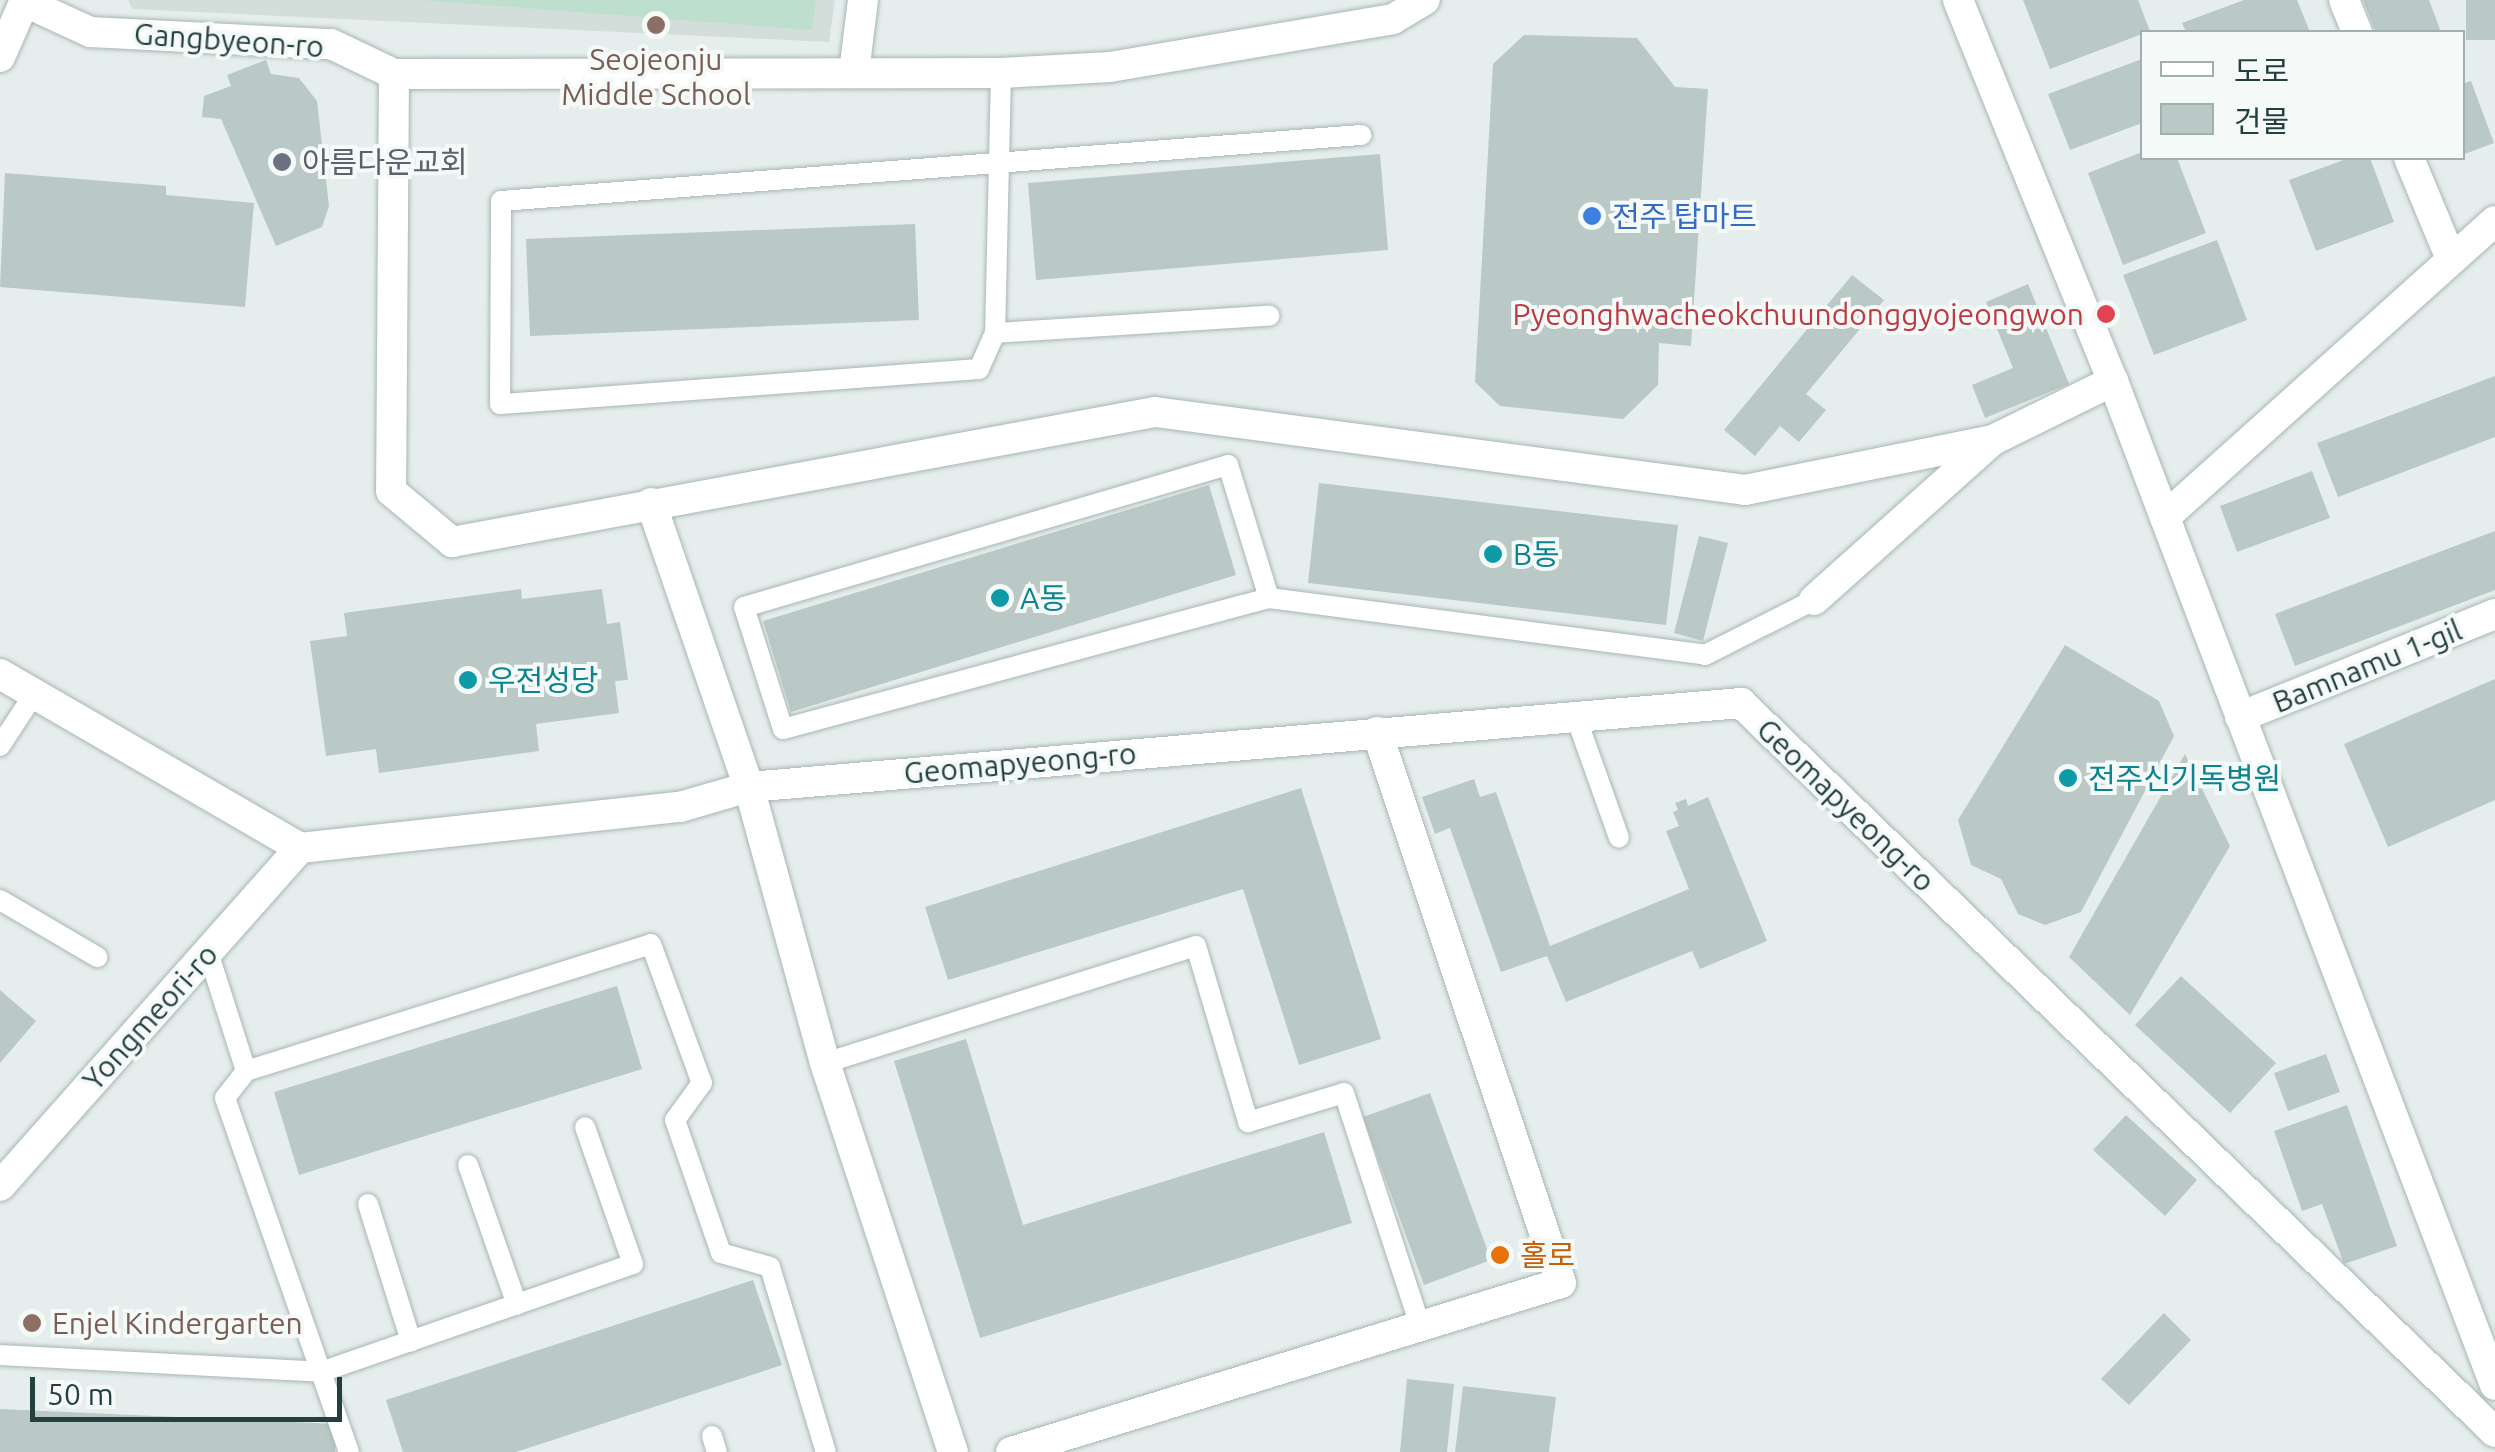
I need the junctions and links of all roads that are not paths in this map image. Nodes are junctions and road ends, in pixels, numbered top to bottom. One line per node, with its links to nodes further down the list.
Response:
1 (863, 0): 8 (street)
2 (1425, 0): 9 (street, Gangbyeon-ro)
3 (1958, 0): 18 (street)
4 (2344, 0): 6 (street)
5 (25, 1): 7 (street, Gangbyeon-ro); 10 (street, Gangbyeon-ro)
6 (2356, 30)
7 (0, 57)
8 (854, 73): 9 (street, Gangbyeon-ro); 10 (street, Gangbyeon-ro)
9 (1001, 73): 13 (lane)
10 (394, 74): 20 (street)
11 (1360, 135): 13 (lane)
12 (2410, 160): 15 (street)
13 (999, 165): 17 (lane); 17 (lane)
14 (2495, 220): 15 (street)
15 (2451, 259): 21 (street)
16 (1269, 316): 17 (lane)
17 (996, 333)
18 (2112, 381): 19 (street); 21 (street)
19 (1993, 440): 20 (street); 23 (street)
20 (651, 503): 31 (street)
21 (2165, 517): 28 (street)
22 (1269, 598): 22 (lane); 23 (lane)
23 (1814, 600)
24 (2495, 614): 28 (street, Bamnamu 1-gil)
25 (0, 674): 26 (street)
26 (34, 694): 30 (lane); 33 (street)
27 (1576, 716): 29 (street, Geomapyeong-ro); 32 (lane); 49 (street, Geomapyeong-ro)
28 (2240, 717): 48 (street)
29 (1377, 732): 31 (street, Geomapyeong-ro); 44 (street)
30 (0, 746)
31 (749, 787): 33 (street, Geomapyeong-ro); 37 (street)
32 (1619, 838)
33 (300, 848): 35 (street, Yongmeori-ro)
34 (0, 900): 36 (lane)
35 (208, 952): 38 (lane); 41 (street, Yongmeori-ro)
36 (97, 957)
37 (825, 1062): 44 (lane); 52 (street)
38 (246, 1071): 47 (lane); 51 (lane)
39 (585, 1127): 43 (lane)
40 (468, 1165): 43 (lane)
41 (0, 1186)
42 (368, 1204): 45 (lane)
43 (517, 1305): 45 (lane)
44 (1420, 1326): 53 (street)
45 (411, 1341): 47 (lane)
46 (0, 1356): 47 (lane)
47 (321, 1372): 50 (lane)
48 (2495, 1385)
49 (2495, 1432)
50 (350, 1452)
51 (826, 1452)
52 (952, 1452)
53 (1011, 1452)

